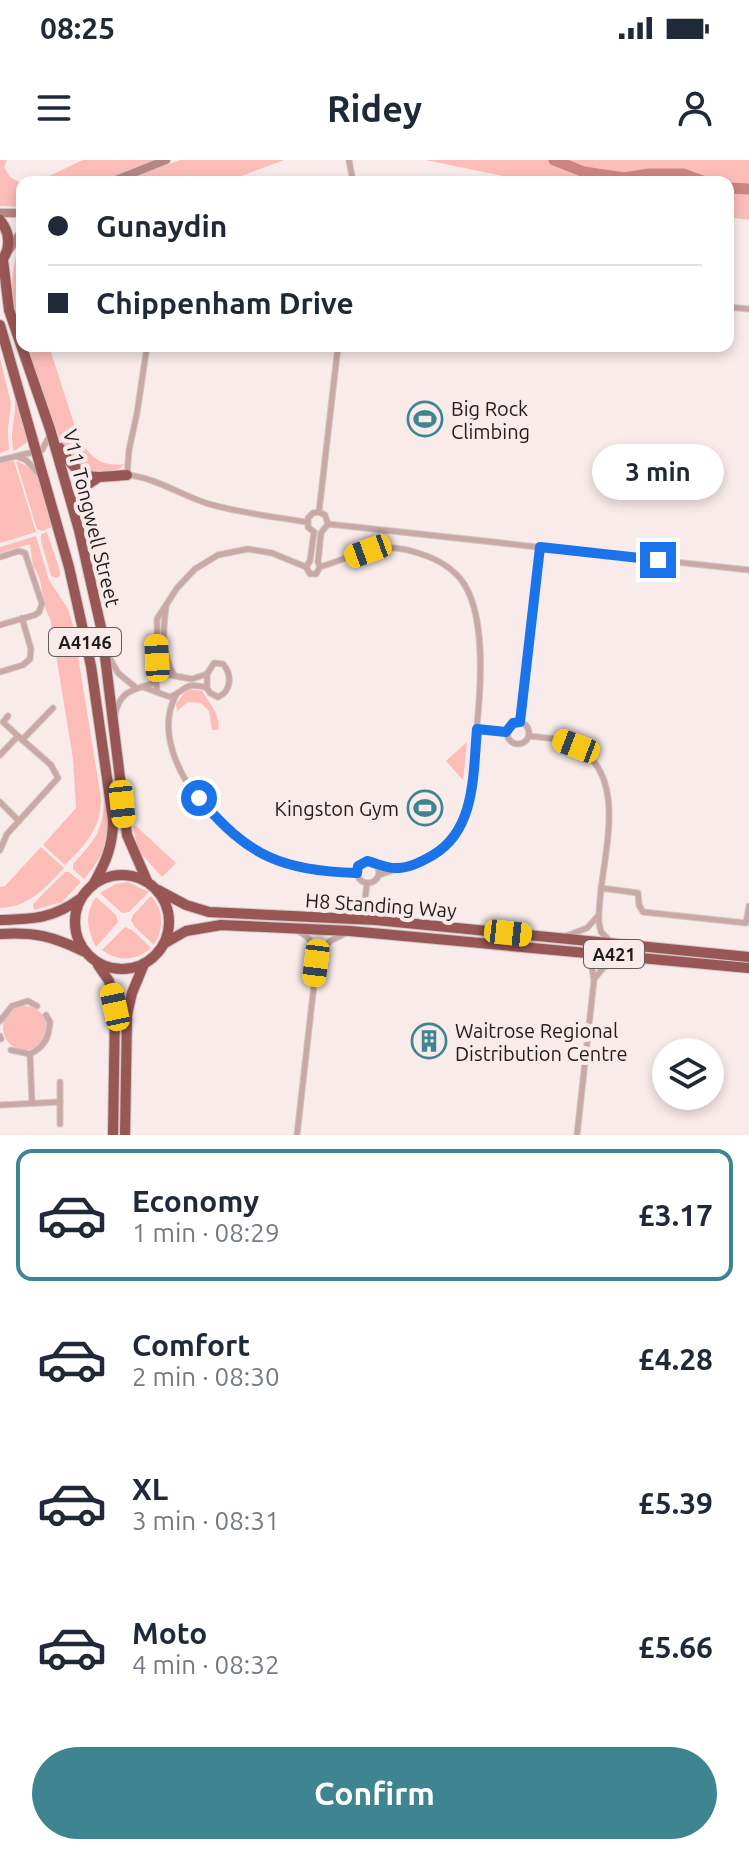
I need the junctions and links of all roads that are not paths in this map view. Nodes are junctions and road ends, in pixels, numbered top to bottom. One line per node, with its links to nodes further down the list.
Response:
1 (165, 160): 2 (street)
2 (126, 176)
3 (0, 220): 5 (highway, A4146)
4 (16, 240): 5 (street)
5 (4, 259): 7 (highway, V11 Tongwell Street / A4146)
6 (0, 325): 11 (highway, V11 Tongwell Street / A4146)
7 (16, 330)
8 (24, 352): 12 (highway, V11 Tongwell Street / A4146)
9 (146, 352): 16 (street)
10 (337, 352): 20 (street)
11 (33, 434): 13 (highway, V11 Tongwell Street / A4146); 14 (street)
12 (52, 434): 13 (street); 17 (highway); 19 (highway, V11 Tongwell Street / A4146)
13 (37, 451): 14 (street); 18 (highway, V11 Tongwell Street / A4146)
14 (17, 456): 15 (street); 18 (street)
15 (0, 460)
16 (127, 475): 17 (highway); 21 (street)
17 (96, 479): 19 (highway)
18 (50, 493): 62 (highway, V11 Tongwell Street / A4146)
19 (74, 511): 32 (highway, V11 Tongwell Street / A4146)
20 (319, 512): 21 (street); 22 (street)
21 (307, 522): 23 (street)
22 (328, 524): 23 (street); 24 (street)
23 (317, 532): 26 (street); 27 (street)
24 (540, 547): 28 (street); 46 (street)
25 (0, 557): 30 (street)
26 (308, 564): 27 (street); 27 (street); 29 (street)
27 (319, 564): 48 (street)
28 (749, 570)
29 (167, 605): 35 (street); 36 (street)
30 (22, 618): 31 (street); 33 (street)
31 (0, 625)
32 (102, 632): 37 (street); 45 (highway, V11 Tongwell Street / A4146)
33 (0, 672)
34 (207, 674): 35 (street); 39 (street); 39 (street)
35 (175, 676): 36 (street); 40 (street)
36 (157, 680): 38 (street); 41 (street)
37 (135, 687): 38 (street); 45 (street)
38 (143, 687): 41 (street)
39 (207, 688): 40 (street)
40 (178, 692): 41 (street); 43 (street)
41 (160, 694): 43 (street)
42 (53, 708): 51 (street)
43 (169, 710): 58 (street)
44 (8, 716): 47 (street)
45 (115, 720): 60 (highway, V11 Tongwell Street / A4146)
46 (520, 722): 49 (street); 50 (street)
47 (2, 723): 51 (street)
48 (477, 729): 49 (street); 57 (street)
49 (506, 732): 50 (street)
50 (529, 736): 63 (street)
51 (20, 738): 52 (street); 54 (street)
52 (0, 755)
53 (0, 802): 54 (street)
54 (19, 821): 55 (street)
55 (0, 850)
56 (377, 865): 57 (street); 58 (street); 59 (street)
57 (396, 868): 59 (street)
58 (357, 873): 61 (street)
59 (379, 875): 61 (street)
60 (147, 881): 62 (highway); 64 (highway)
61 (367, 883): 66 (street)
62 (93, 885): 65 (highway)
63 (601, 888): 67 (street); 68 (street)
64 (158, 890): 69 (highway, H8 Standing Way / A421); 78 (highway)
65 (82, 896): 70 (highway); 79 (highway)
66 (365, 900): 69 (street); 71 (street)
67 (749, 906)
68 (598, 917): 76 (street); 77 (street)
69 (332, 918): 71 (highway, H8 Standing Way / A421)
70 (0, 920)
71 (376, 920): 75 (highway, H8 Standing Way / A421)
72 (295, 929): 73 (highway, H8 Standing Way / A421); 78 (highway, H8 Standing Way / A421); 83 (street)
73 (350, 931): 75 (highway, H8 Standing Way / A421); 83 (street)
74 (0, 934): 79 (highway)
75 (479, 936): 76 (highway, H8 Standing Way / A421); 80 (highway, H8 Standing Way / A421)
76 (555, 938): 77 (highway, H8 Standing Way / A421)
77 (615, 944): 82 (highway, H8 Standing Way / A421)
78 (163, 946): 84 (highway)
79 (85, 952): 85 (highway)
80 (585, 952): 81 (highway, H8 Standing Way / A421); 87 (street)
81 (634, 956): 86 (highway, H8 Standing Way / A421); 87 (street)
82 (749, 957)
83 (317, 958): 100 (street)
84 (149, 961): 85 (highway); 99 (highway)
85 (96, 962): 98 (highway)
86 (749, 968)
87 (594, 980): 101 (street)
88 (37, 1006): 90 (street)
89 (46, 1015): 92 (street)
90 (0, 1021)
91 (11, 1050): 92 (street)
92 (30, 1054): 95 (street)
93 (60, 1082): 94 (street)
94 (60, 1102): 95 (street); 97 (street)
95 (32, 1103): 96 (street)
96 (0, 1105)
97 (60, 1124)
98 (113, 1135)
99 (125, 1135)
100 (297, 1135)
101 (577, 1135)

